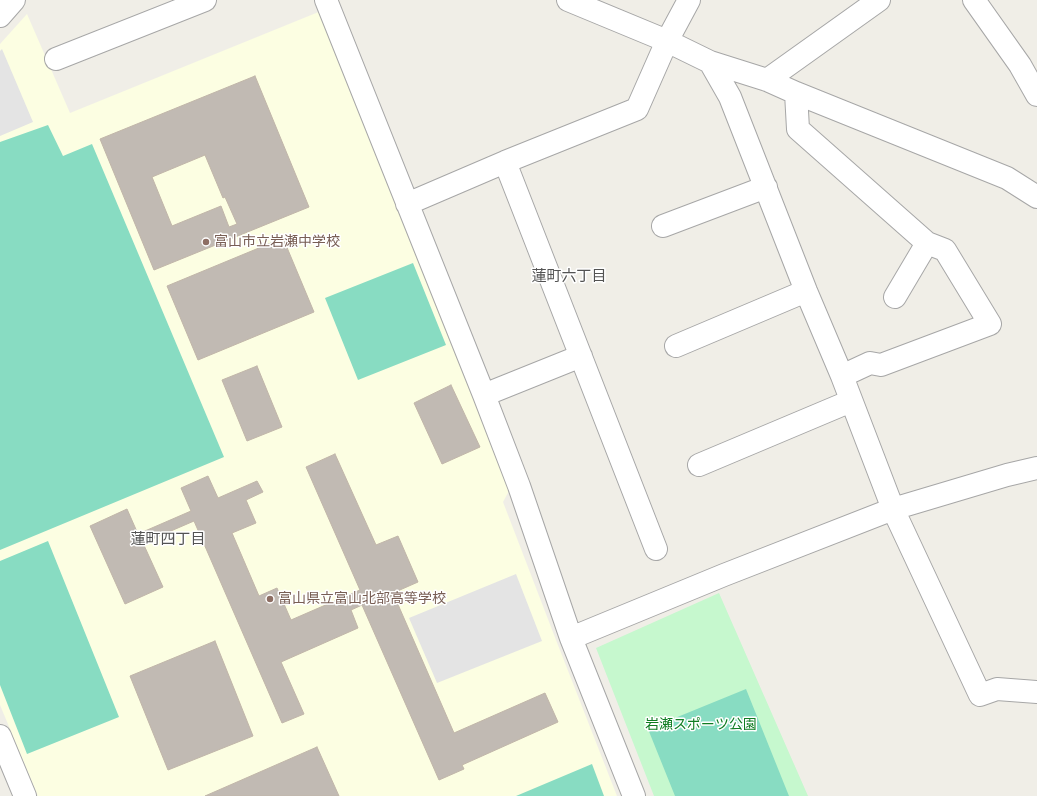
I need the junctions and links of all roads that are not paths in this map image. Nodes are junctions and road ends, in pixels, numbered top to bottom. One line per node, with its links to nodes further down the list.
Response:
1 (14, 0): 8 (street)
2 (205, 0): 10 (street)
3 (326, 0): 18 (street)
4 (568, 0): 9 (street)
5 (689, 0): 9 (street)
6 (879, 0): 12 (street)
7 (974, 0): 14 (street)
8 (0, 16)
9 (667, 41): 11 (street); 15 (street)
10 (56, 59)
11 (710, 62): 12 (street); 16 (street)
12 (767, 80): 13 (street)
13 (796, 92): 17 (street); 20 (street)
14 (1037, 95)
15 (505, 162): 18 (street); 24 (street)
16 (766, 186): 19 (street); 21 (street)
17 (1037, 197)
18 (407, 204): 26 (street)
19 (663, 226)
20 (927, 243): 22 (street); 25 (street)
21 (806, 291): 23 (street); 25 (street)
22 (894, 297)
23 (676, 346)
24 (581, 356): 26 (street); 31 (street)
25 (842, 376): 27 (street)
26 (484, 395): 32 (street)
27 (851, 401): 28 (street); 30 (street)
28 (699, 465)
29 (1037, 468): 30 (street)
30 (893, 509): 32 (street); 33 (street)
31 (656, 549)
32 (571, 638): 36 (street)
33 (1037, 692)
34 (0, 736): 35 (street)
35 (24, 796)
36 (634, 796)

